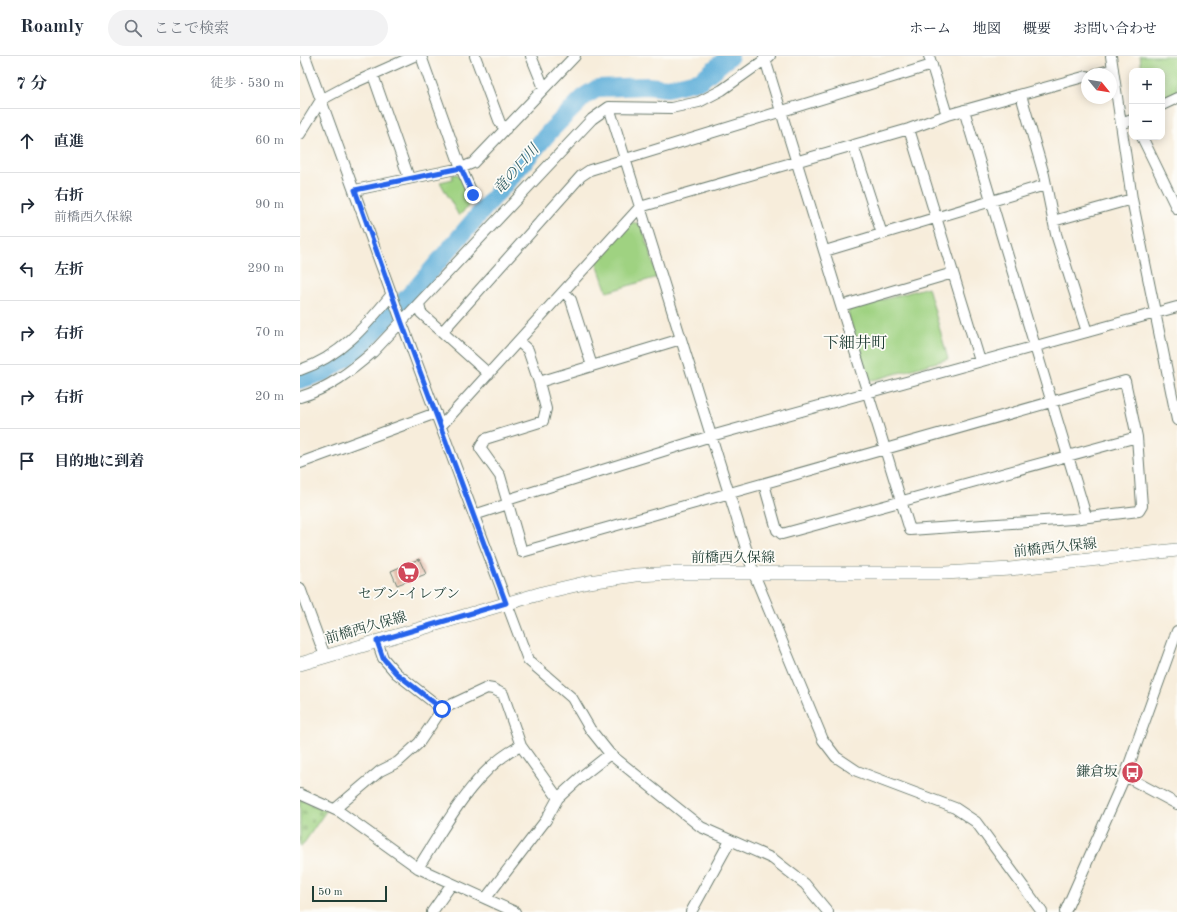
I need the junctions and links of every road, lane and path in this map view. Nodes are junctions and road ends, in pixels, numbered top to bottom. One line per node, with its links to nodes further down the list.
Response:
1 (305, 56): 17 (street)
2 (414, 56): 11 (street)
3 (421, 56): 32 (street)
4 (475, 56): 25 (street)
5 (531, 56): 13 (street)
6 (575, 56): 13 (street)
7 (1111, 56): 10 (street)
8 (766, 57): 19 (street); 21 (street)
9 (931, 61): 21 (street); 22 (street)
10 (1113, 68)
11 (372, 75): 17 (street); 33 (street)
12 (1081, 78): 14 (street)
13 (544, 88): 25 (street)
14 (1021, 95): 20 (street); 34 (street)
15 (1117, 96): 24 (street)
16 (1177, 98): 18 (street)
17 (321, 100): 27 (street); 35 (street)
18 (1164, 104)
19 (609, 106): 30 (street); 48 (street)
20 (964, 110): 22 (street); 38 (street)
21 (782, 111): 30 (street); 31 (street)
22 (947, 115): 26 (street)
23 (1129, 121): 24 (street)
24 (1121, 124): 37 (street)
25 (506, 129): 32 (street)
26 (909, 129): 29 (street); 41 (street)
27 (300, 134)
28 (1143, 140): 40 (street)
29 (853, 145): 31 (street); 43 (street)
30 (625, 159): 39 (street); 53 (street)
31 (798, 160): 39 (street); 44 (street)
32 (461, 168): 33 (street); 36 (street)
33 (409, 178): 35 (street)
34 (1045, 185): 38 (street); 42 (street)
35 (355, 190): 47 (street)
36 (473, 195)
37 (1132, 200): 42 (street); 51 (street)
38 (991, 201): 41 (street); 57 (street)
39 (640, 207): 46 (street); 55 (street)
40 (1177, 209)
41 (936, 218): 43 (street); 45 (street)
42 (1053, 221): 54 (street)
43 (882, 234): 44 (street)
44 (824, 251): 49 (street)
45 (953, 273): 49 (street); 58 (street)
46 (564, 291): 56 (street); 59 (street)
47 (392, 297): 52 (street); 60 (street)
48 (419, 305): 52 (street); 53 (street)
49 (841, 306): 63 (street)
50 (1177, 306): 51 (street)
51 (1156, 312): 54 (street); 67 (street)
52 (401, 321): 64 (street); 66 (street)
53 (442, 332): 61 (street)
54 (1087, 332): 57 (street)
55 (681, 339): 59 (street); 69 (street)
56 (518, 341): 61 (street); 62 (street)
57 (1035, 346): 58 (street); 65 (street)
58 (980, 361): 63 (street)
59 (592, 366): 62 (street)
60 (300, 370)
61 (489, 374): 68 (street)
62 (539, 382): 76 (street)
63 (866, 393): 69 (street); 71 (street)
64 (300, 398)
65 (1052, 402): 70 (street); 71 (street); 72 (street)
66 (436, 413): 68 (street); 73 (street)
67 (1177, 420)
68 (442, 426): 78 (street)
69 (711, 436): 75 (street); 76 (street)
70 (1137, 437): 72 (street); 79 (street)
71 (884, 450): 74 (street); 77 (street)
72 (1068, 456): 77 (street); 79 (street)
73 (300, 463)
74 (764, 484): 75 (street); 77 (street)
75 (729, 494): 76 (street); 81 (street)
76 (508, 502): 78 (street)
77 (901, 502): 79 (street)
78 (474, 515): 83 (street)
79 (1086, 516)
80 (1177, 550): 81 (main road, 前橋西久保線)
81 (754, 574): 83 (main road, 前橋西久保線); 105 (street)
82 (300, 588): 87 (street)
83 (506, 603): 85 (main road, 前橋西久保線); 91 (street)
84 (1177, 631): 86 (street)
85 (377, 641): 87 (main road, 前橋西久保線); 89 (street)
86 (1175, 643): 92 (street)
87 (325, 656): 88 (main road, 前橋西久保線)
88 (300, 664)
89 (442, 709): 90 (street); 96 (street)
90 (520, 746): 94 (street); 98 (street)
91 (610, 754): 94 (street); 97 (street)
92 (1125, 776): 95 (street); 106 (street)
93 (300, 794): 96 (street)
94 (558, 798): 100 (street)
95 (1177, 804)
96 (335, 809): 98 (street)
97 (730, 841): 103 (street); 104 (street)
98 (418, 868): 99 (street)
99 (451, 884): 100 (street); 101 (street)
100 (486, 898): 102 (street)
101 (432, 912)
102 (515, 912)
103 (691, 912)
104 (828, 912)
105 (1042, 912)
106 (1066, 912)

